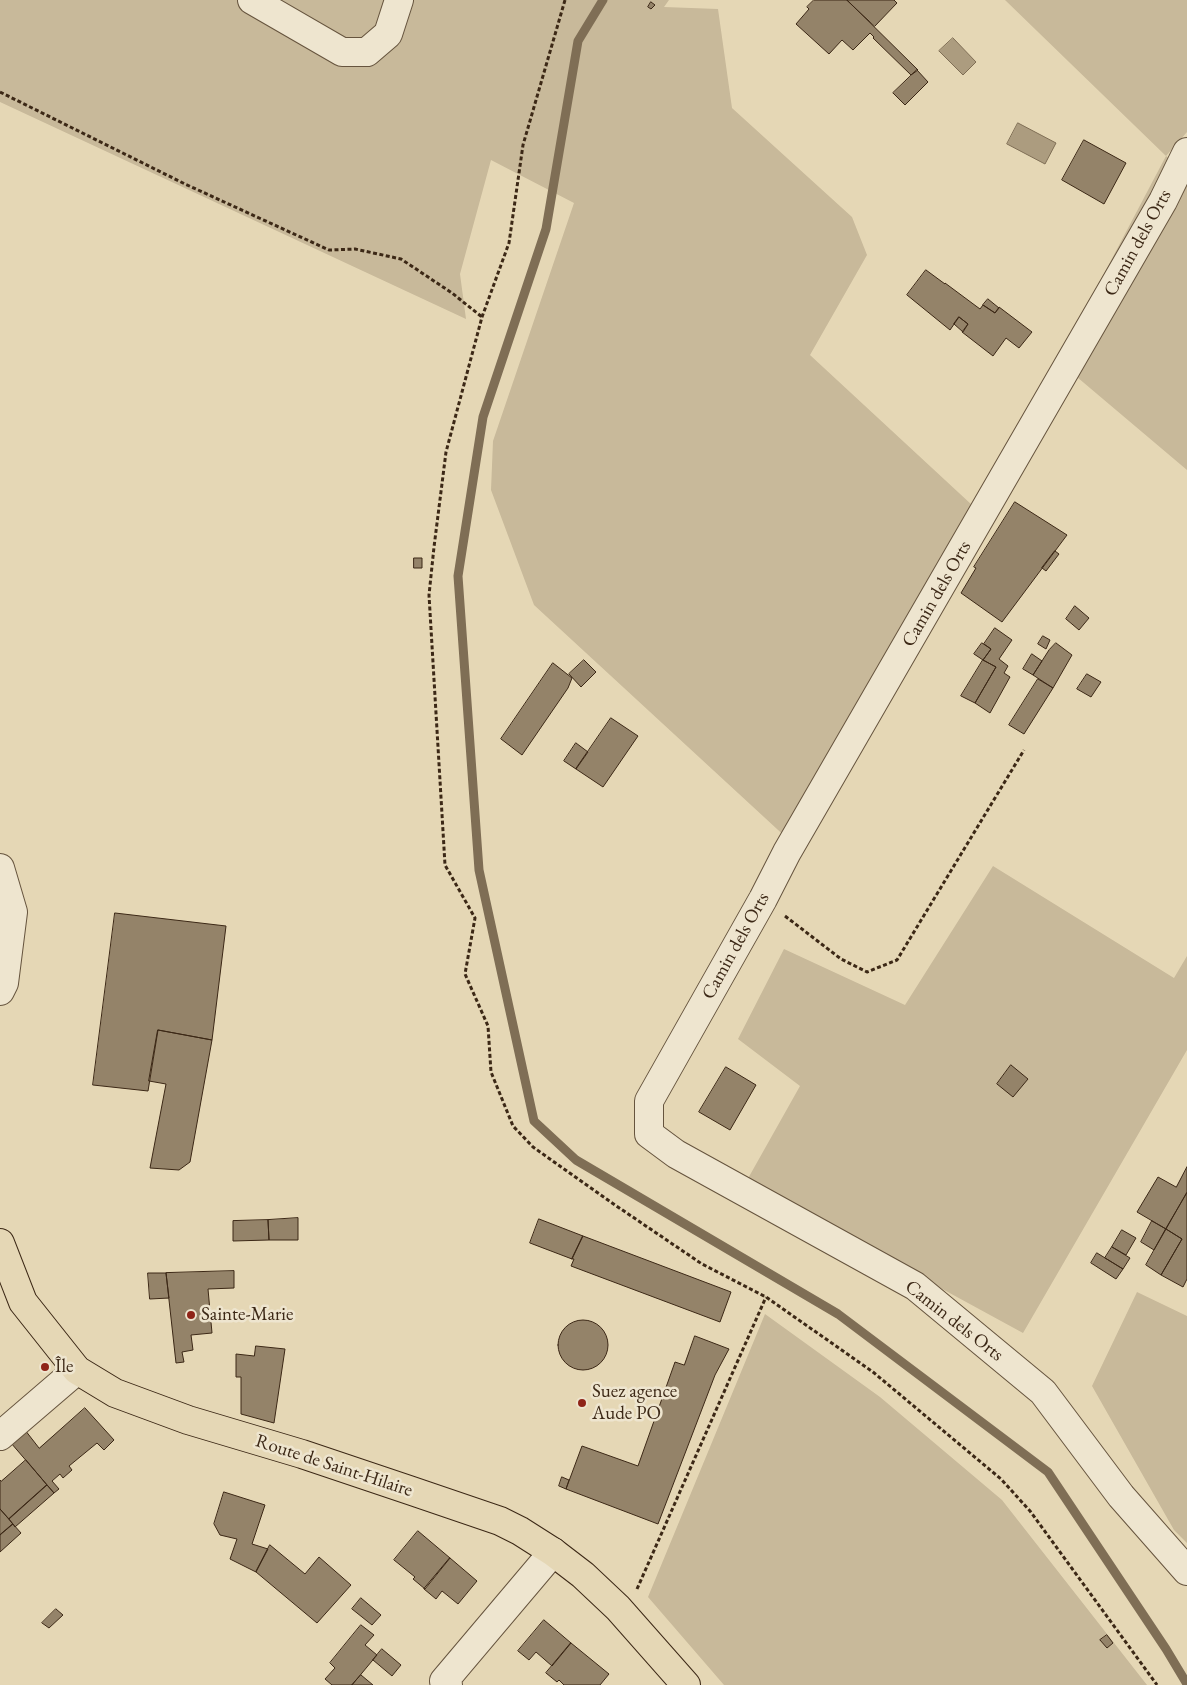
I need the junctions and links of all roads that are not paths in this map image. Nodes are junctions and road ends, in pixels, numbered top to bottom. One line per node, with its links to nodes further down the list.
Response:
1 (252, 0): 2 (street)
2 (399, 0)
3 (1187, 152): 10 (street, Camin dels Orts)
4 (0, 868): 5 (street)
5 (0, 991)
6 (0, 1243): 7 (main road, Route de Saint-Hilaire)
7 (77, 1370): 8 (street); 9 (main road, Route de Saint-Hilaire)
8 (0, 1436)
9 (553, 1552): 11 (street); 12 (main road, Route de Saint-Hilaire)
10 (1187, 1571)
11 (448, 1685)
12 (686, 1685)

